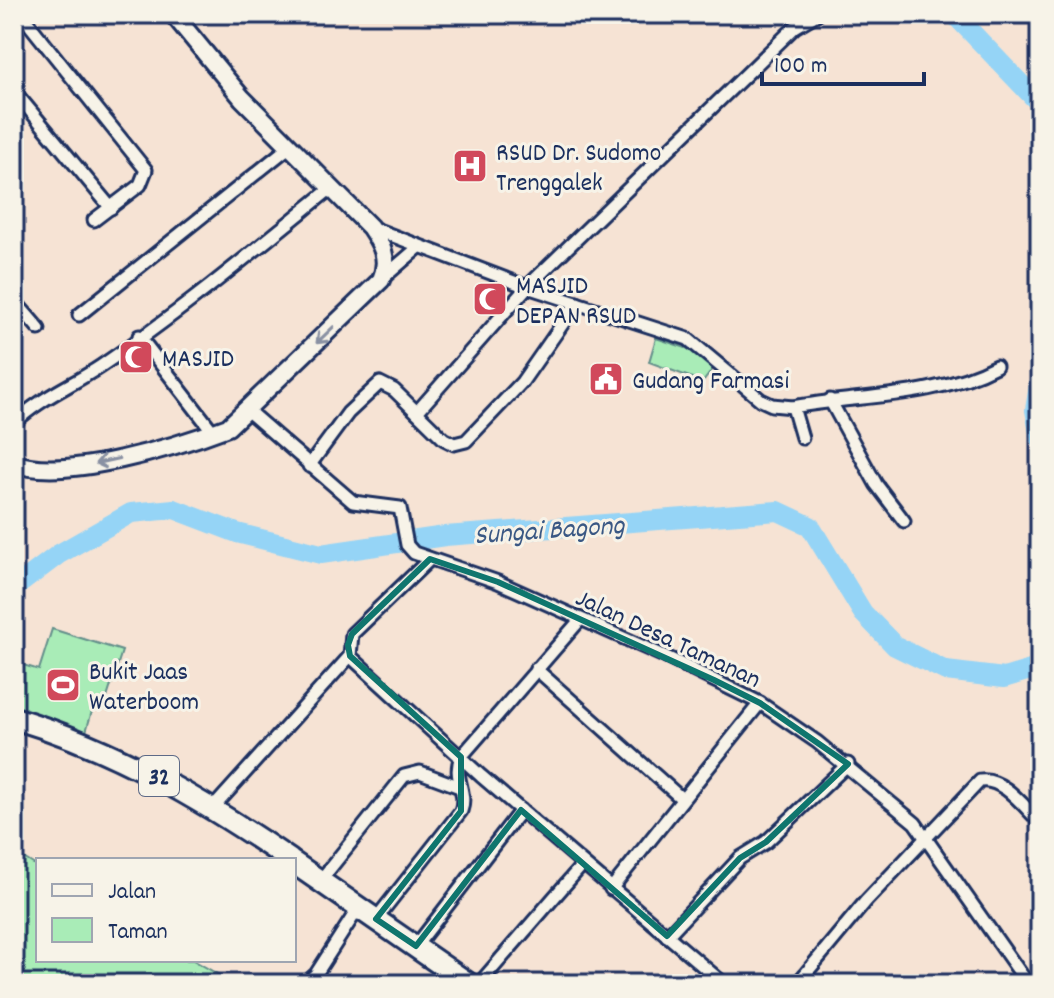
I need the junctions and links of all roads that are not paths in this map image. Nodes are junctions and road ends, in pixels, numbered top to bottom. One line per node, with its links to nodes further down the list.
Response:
1 (21, 14): 7 (street)
2 (173, 14): 5 (street)
3 (817, 14): 12 (street)
4 (14, 91): 7 (street)
5 (289, 147): 6 (street); 15 (street)
6 (330, 189): 9 (street); 17 (street)
7 (111, 208): 8 (street)
8 (94, 220)
9 (370, 227): 10 (street); 11 (street)
10 (419, 247): 11 (street); 12 (street)
11 (381, 280): 21 (street, one-way to 21)
12 (527, 287): 14 (street); 22 (street)
13 (14, 300): 16 (street)
14 (577, 303): 20 (street); 22 (street)
15 (79, 315)
16 (39, 329)
17 (139, 336): 23 (street); 24 (street)
18 (996, 366): 19 (street)
19 (830, 400): 20 (street); 28 (street)
20 (793, 407): 25 (street)
21 (248, 411): 24 (street); 27 (street, Jalan Desa Tamanan)
22 (417, 412): 27 (street)
23 (14, 423)
24 (214, 433): 26 (street, one-way to 26)
25 (802, 438)
26 (14, 463)
27 (309, 466): 29 (street, Jalan Desa Tamanan)
28 (904, 521)
29 (430, 559): 30 (street, Jalan Desa Tamanan); 31 (street)
30 (580, 620): 32 (street); 33 (street, Jalan Desa Tamanan)
31 (350, 656): 35 (street); 39 (street)
32 (536, 669): 35 (street); 38 (street)
33 (760, 703): 36 (street, Jalan Desa Tamanan); 38 (street)
34 (14, 718): 39 (highway, 32)
35 (461, 757): 37 (street); 40 (street)
36 (848, 764): 42 (street, Jalan Desa Tamanan); 49 (street)
37 (460, 787): 46 (street); 48 (street)
38 (682, 799): 47 (street)
39 (213, 808): 43 (highway, 32)
40 (521, 810): 45 (street); 50 (street)
41 (1040, 822): 42 (street)
42 (925, 837): 55 (street); 56 (street, Jalan Desa Tamanan)
43 (288, 858)
44 (296, 864): 46 (highway, 32)
45 (583, 864): 47 (street); 53 (street)
46 (320, 881): 48 (highway, 32)
47 (611, 889): 49 (street)
48 (368, 913): 50 (highway, 32); 51 (street)
49 (667, 936): 54 (street)
50 (416, 946): 52 (highway, 32)
51 (305, 984)
52 (469, 984)
53 (479, 984)
54 (724, 984)
55 (797, 984)
56 (1028, 984)

